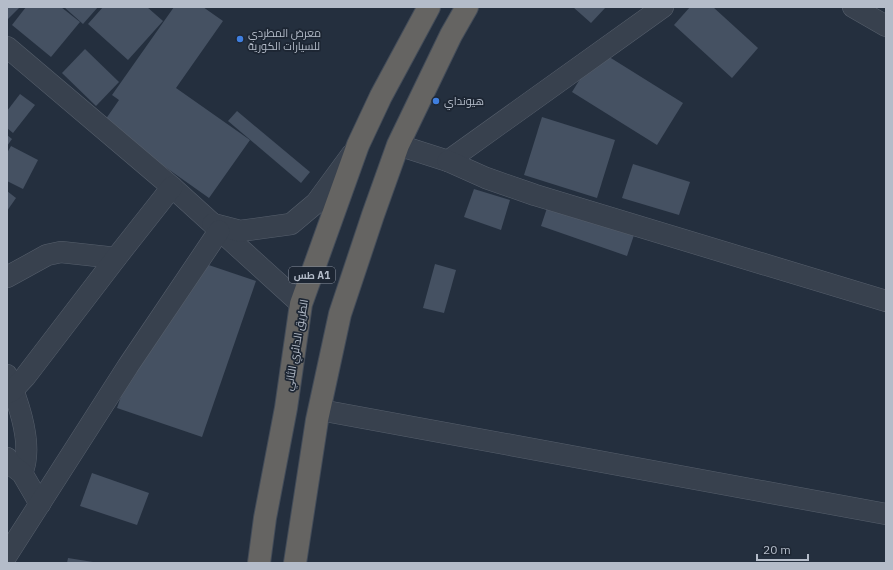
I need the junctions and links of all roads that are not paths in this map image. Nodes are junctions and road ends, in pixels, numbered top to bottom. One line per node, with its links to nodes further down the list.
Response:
1 (429, 7): 7 (highway, الطريق الدائري الثاني / طس A1)
2 (467, 7): 8 (highway, طس A1)
3 (663, 7): 9 (street)
4 (853, 7): 5 (street)
5 (886, 26)
6 (7, 47): 10 (street)
7 (358, 145): 11 (street); 15 (highway, الطريق الدائري الثاني / طس A1)
8 (398, 145): 9 (street); 17 (highway, طس A1)
9 (448, 161): 14 (street)
10 (172, 187): 11 (street); 12 (street)
11 (216, 228): 15 (street); 20 (street)
12 (116, 258): 13 (street); 16 (street)
13 (7, 277)
14 (886, 301)
15 (301, 304): 23 (highway, الطريق الدائري الثاني / طس A1)
16 (9, 386): 19 (street)
17 (320, 410): 21 (street); 24 (highway, طس A1)
18 (7, 458): 19 (street)
19 (22, 473): 20 (street)
20 (40, 504): 22 (street)
21 (886, 514)
22 (7, 555)
23 (259, 563)
24 (295, 563)

